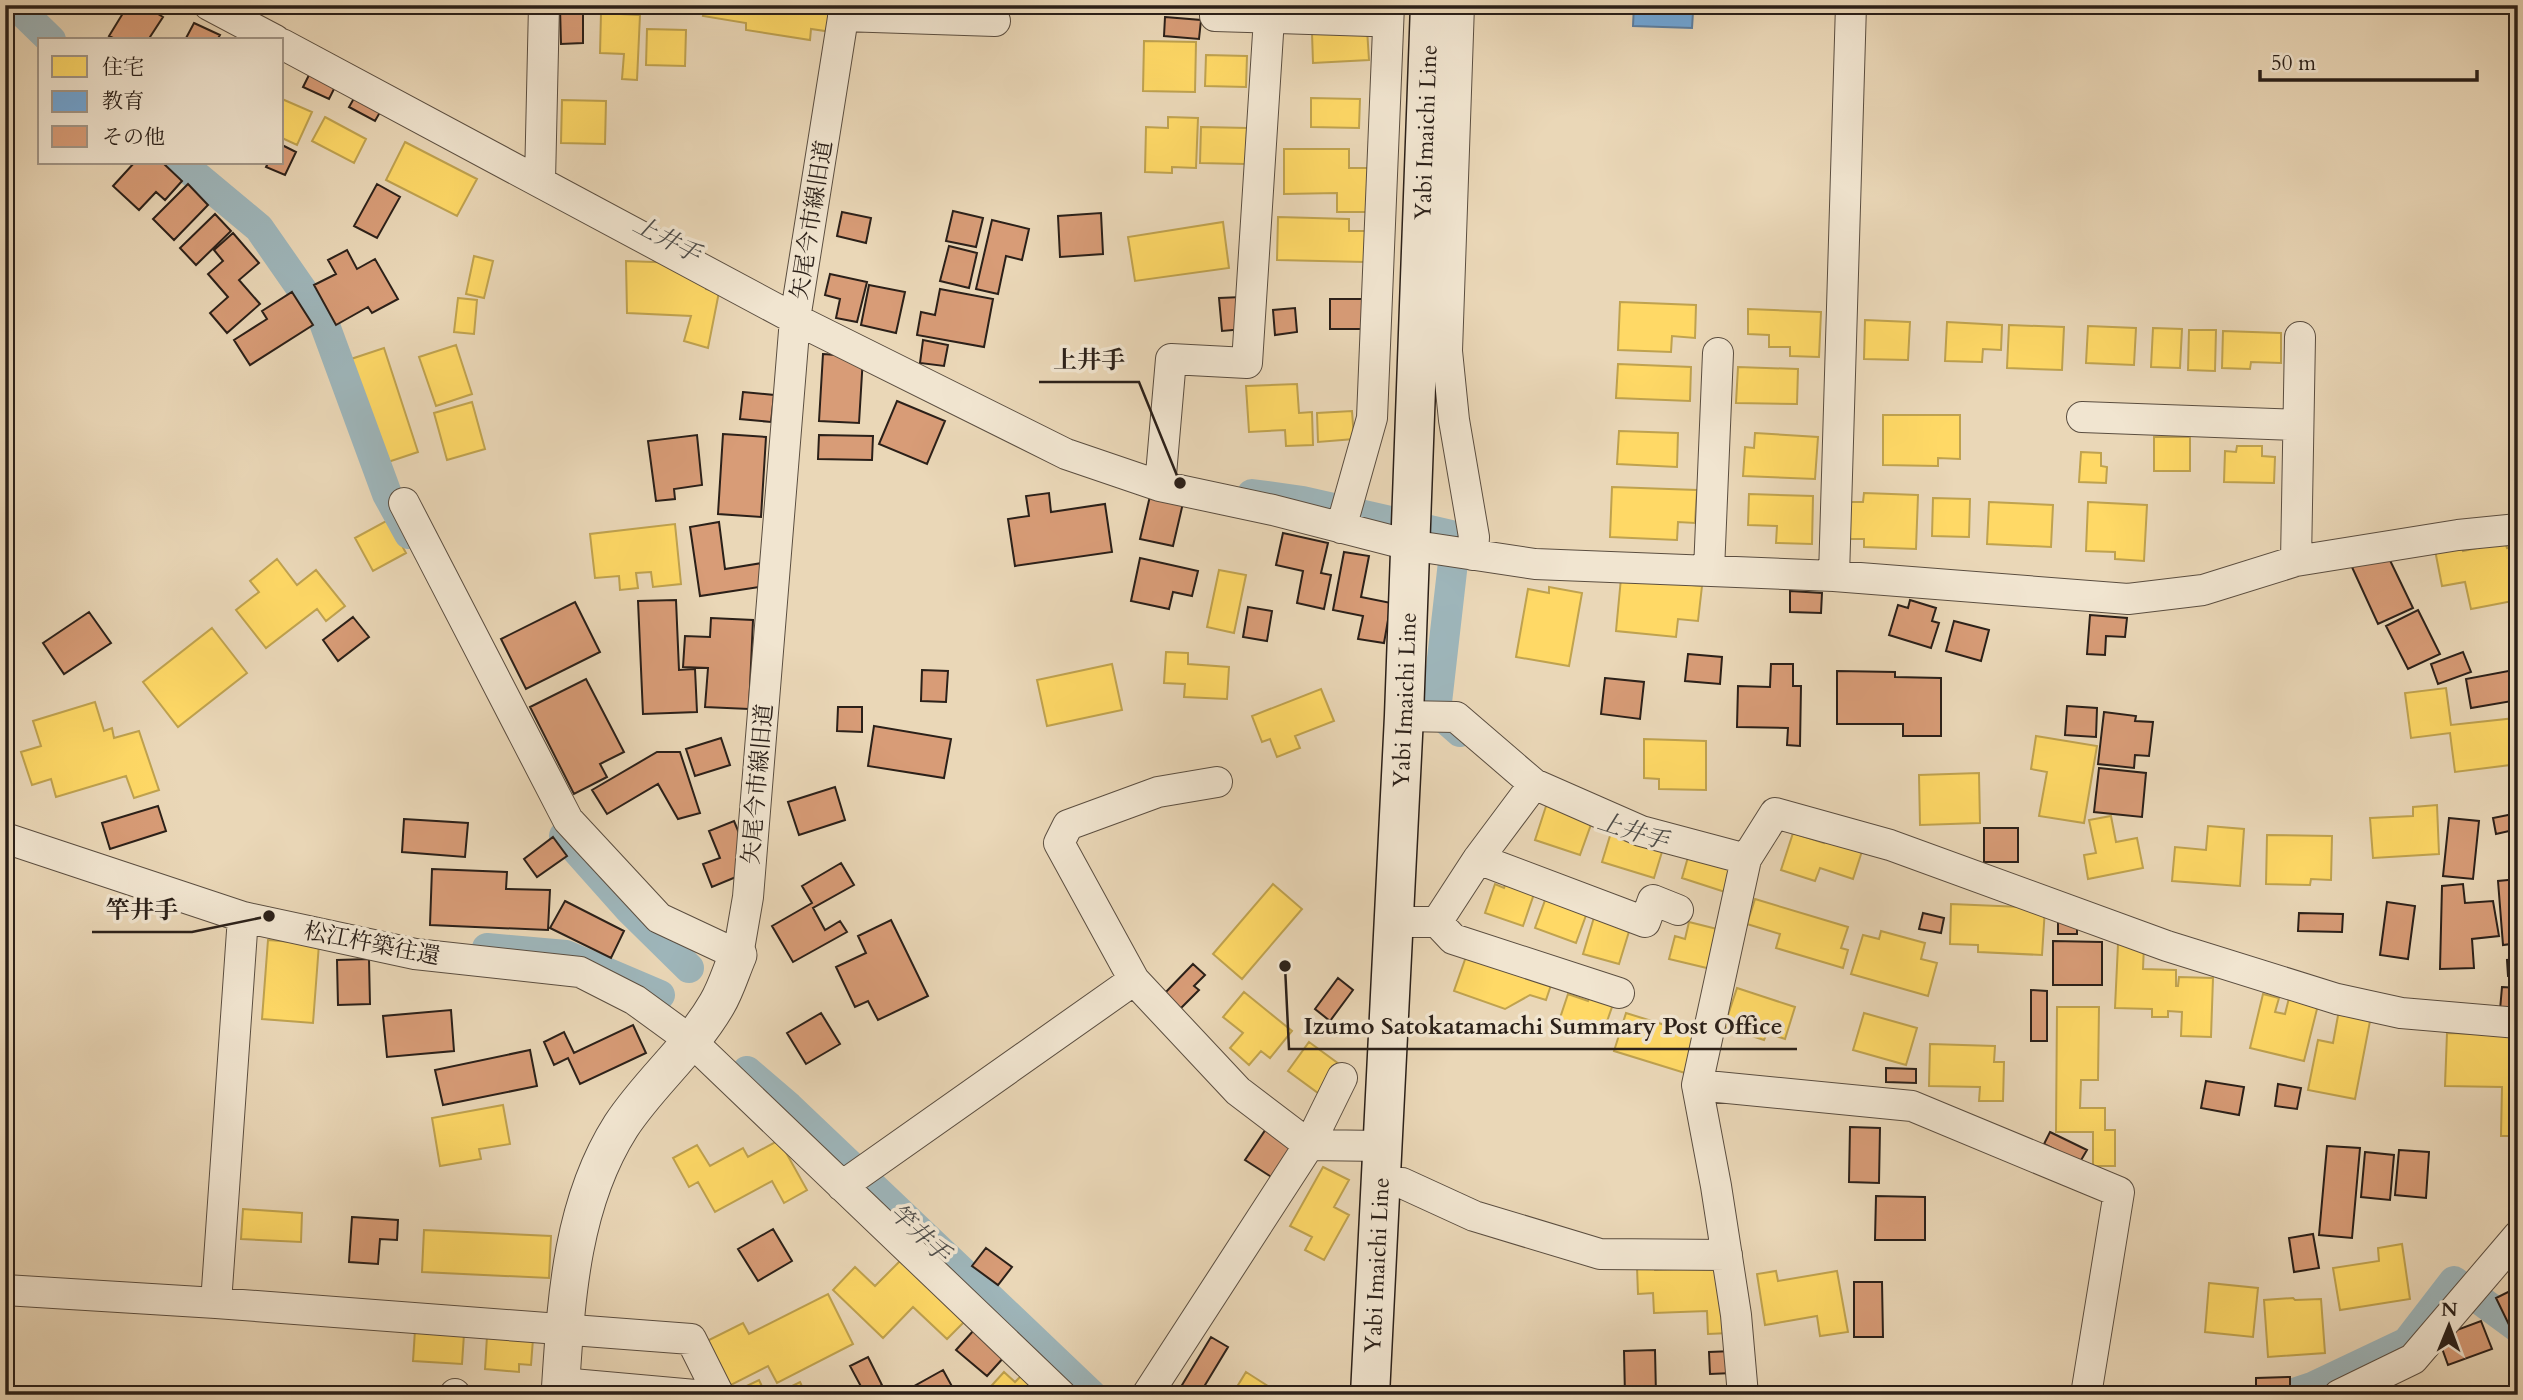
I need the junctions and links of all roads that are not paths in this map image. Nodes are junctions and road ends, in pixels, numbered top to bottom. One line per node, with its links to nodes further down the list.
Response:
1 (209, 5): 11 (street)
2 (544, 5): 13 (street)
3 (1430, 5): 23 (main road, Yabi Imaichi Line)
4 (1459, 5): 24 (street)
5 (1851, 5): 27 (street)
6 (844, 11): 10 (street); 14 (street, 矢尾今市線旧道)
7 (1380, 13): 9 (street); 21 (street)
8 (1215, 16): 9 (street)
9 (1269, 18): 19 (street)
10 (995, 21)
11 (271, 38)
12 (284, 45): 13 (street)
13 (540, 181): 14 (street)
14 (794, 319): 19 (street); 38 (street, 矢尾今市線旧道)
15 (2300, 337): 18 (street)
16 (1718, 353): 26 (street)
17 (2082, 417): 18 (street)
18 (2298, 425): 25 (street)
19 (1160, 486): 21 (street)
20 (404, 503): 38 (street)
21 (1341, 528): 23 (street)
22 (2518, 529): 25 (street)
23 (1409, 545): 24 (street); 28 (main road, Yabi Imaichi Line)
24 (1473, 555): 26 (street)
25 (2296, 561): 27 (street)
26 (1709, 571): 27 (street)
27 (1834, 576)
28 (1404, 716): 30 (street); 36 (main road, Yabi Imaichi Line)
29 (1217, 782): 39 (street)
30 (1534, 784): 32 (street); 33 (street)
31 (5, 838): 35 (street, 松江杵築往還)
32 (1478, 859): 34 (street); 37 (street)
33 (1746, 859): 41 (street); 44 (street)
34 (1678, 910)
35 (243, 917): 42 (street, 松江杵築往還); 51 (street)
36 (1393, 922): 37 (street); 46 (main road, Yabi Imaichi Line)
37 (1437, 922): 40 (street)
38 (738, 955): 42 (street, 矢尾今市線旧道)
39 (1134, 980): 45 (street); 47 (street)
40 (1619, 993)
41 (2518, 1023)
42 (690, 1040): 47 (street); 52 (street, 矢尾今市線旧道)
43 (1342, 1078): 45 (street)
44 (1697, 1085): 49 (street); 60 (street)
45 (1309, 1145): 46 (street); 57 (street)
46 (1381, 1165): 49 (street); 58 (main road, Yabi Imaichi Line)
47 (842, 1186): 56 (street)
48 (2518, 1236): 61 (street)
49 (1727, 1255): 59 (street)
50 (5, 1290): 51 (street)
51 (216, 1303): 52 (street)
52 (564, 1329): 53 (street, 矢尾今市線旧道); 55 (street)
53 (560, 1389): 54 (street)
54 (695, 1395)
55 (719, 1395)
56 (1061, 1395)
57 (1147, 1395)
58 (1370, 1395)
59 (1743, 1395)
60 (2086, 1395)
61 (2339, 1395)

